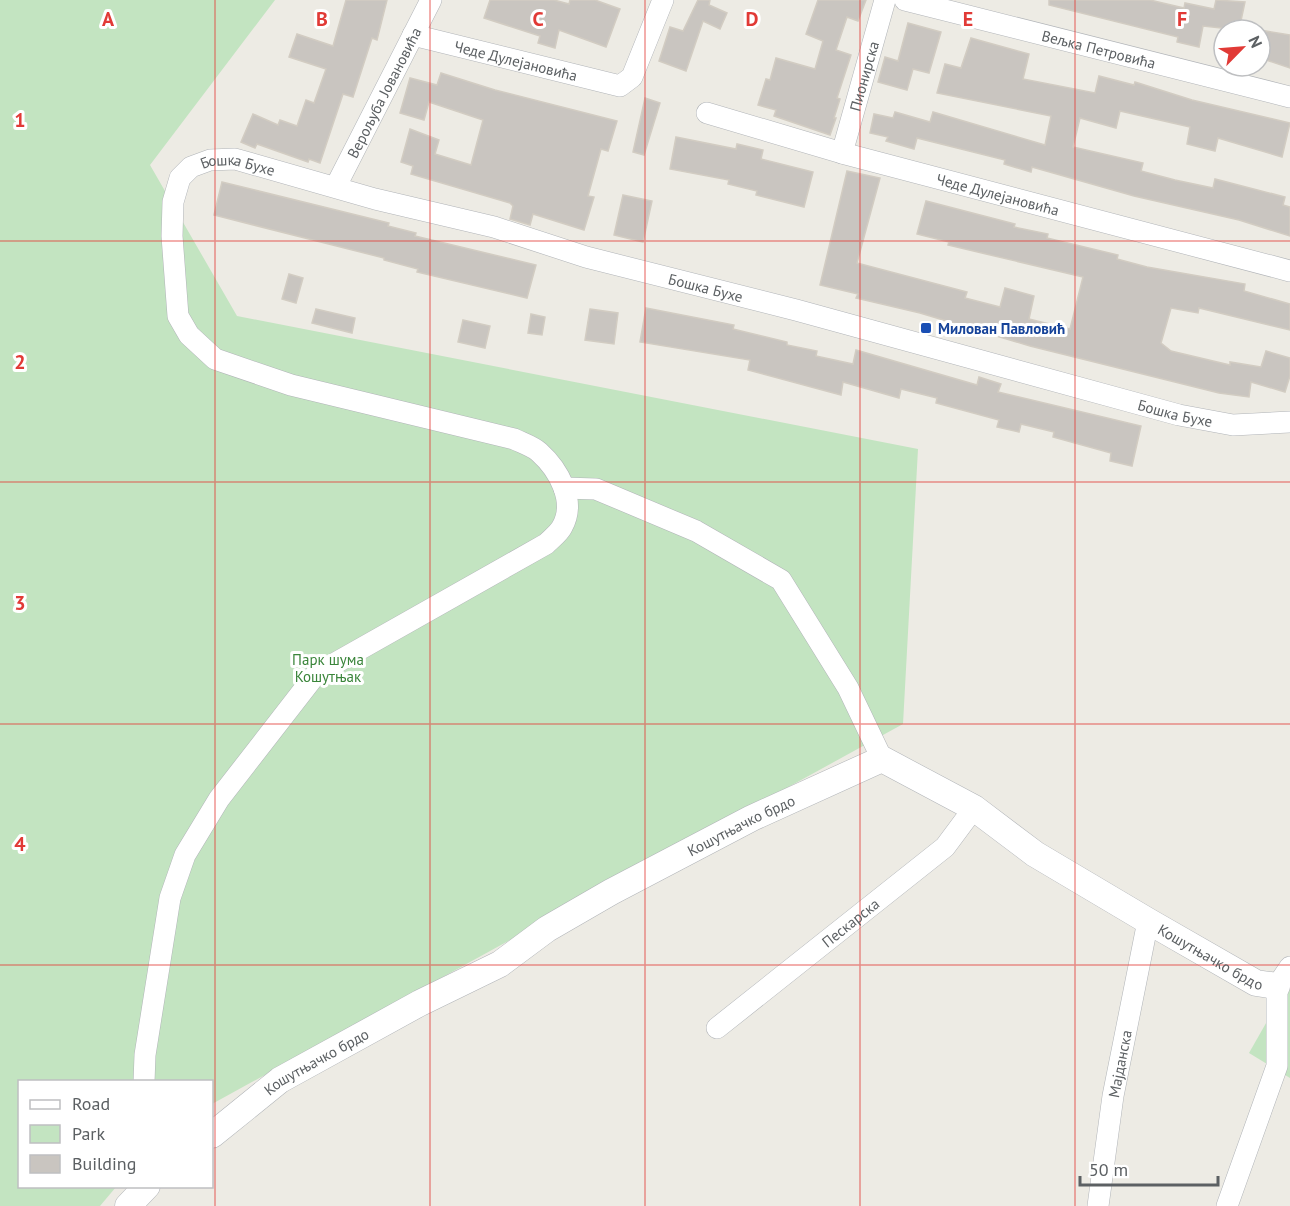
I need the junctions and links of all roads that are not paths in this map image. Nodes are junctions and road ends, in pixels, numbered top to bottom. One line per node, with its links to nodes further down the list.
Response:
1 (431, 0): 5 (street, Верољуба Јовановића)
2 (663, 0): 5 (street, Чеде Дулејановића)
3 (885, 0): 8 (street, Пионирска)
4 (906, 0): 6 (street, Вељка Петровића)
5 (413, 35): 9 (street, Верољуба Јовановића)
6 (1290, 97)
7 (707, 113): 8 (street, Чеде Дулејановића)
8 (842, 153): 10 (street, Чеде Дулејановића)
9 (336, 186): 11 (street, Бошка Бухе); 12 (street, Бошка Бухе)
10 (1290, 271)
11 (1290, 422)
12 (564, 488): 13 (street); 18 (street)
13 (882, 759): 14 (street, Кошутњачко брдо); 19 (street, Кошутњачко брдо)
14 (974, 808): 15 (street, Кошутњачко брдо); 17 (street, Пескарска)
15 (1148, 921): 16 (street, Кошутњачко брдо); 20 (street, Мајданска)
16 (1284, 977): 21 (street)
17 (717, 1028)
18 (144, 1080)
19 (213, 1134)
20 (1098, 1206)
21 (1227, 1206)

